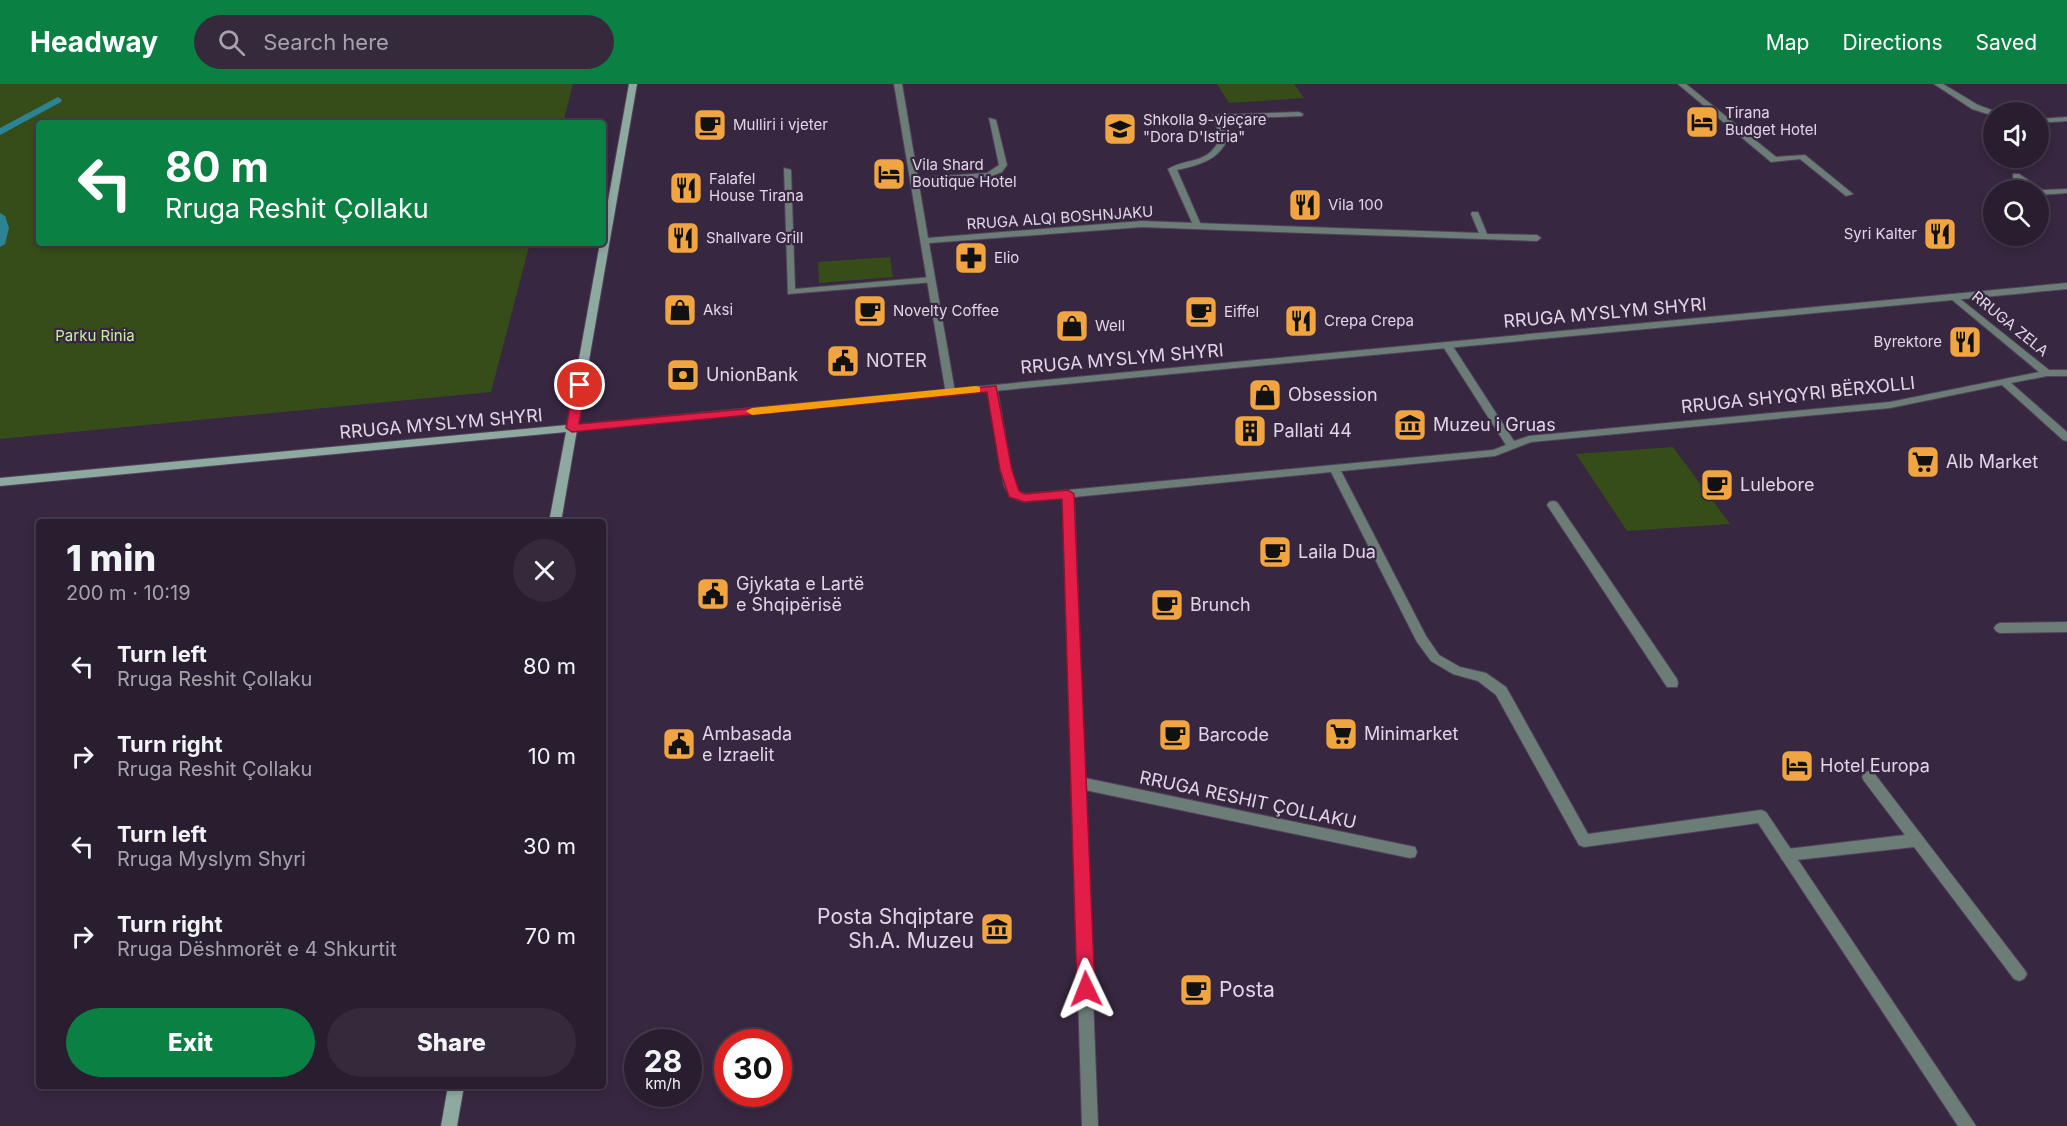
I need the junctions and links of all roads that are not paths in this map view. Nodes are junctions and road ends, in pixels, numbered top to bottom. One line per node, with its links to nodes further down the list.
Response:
1 (633, 84): 19 (main road)
2 (898, 84): 12 (street)
3 (1682, 84): 16 (street)
4 (1938, 84): 5 (street)
5 (1983, 110)
6 (1299, 114): 18 (street)
7 (2067, 119): 9 (street)
8 (992, 120): 12 (street)
9 (2049, 120)
10 (787, 170): 24 (street)
11 (2016, 176): 13 (street)
12 (914, 180): 22 (street)
13 (2022, 180)
14 (2067, 191): 15 (street)
15 (2049, 193)
16 (1849, 194)
17 (1475, 214): 20 (street)
18 (1197, 225): 20 (street, RRUGA ALQI BOSHNJAKU); 22 (street, RRUGA ALQI BOSHNJAKU)
19 (606, 236)
20 (1484, 236): 21 (street, RRUGA ALQI BOSHNJAKU)
21 (1537, 238)
22 (925, 241): 24 (street)
23 (604, 246): 33 (main road)
24 (931, 280): 32 (street)
25 (2067, 286): 26 (street, RRUGA MYSLYM SHYRI)
26 (1954, 297): 27 (street, RRUGA MYSLYM SHYRI); 29 (street, RRUGA ZELA)
27 (1447, 345): 31 (street, RRUGA MYSLYM SHYRI); 35 (street)
28 (2067, 373): 29 (street, RRUGA SHYQYRI BËRXOLLI)
29 (2047, 374): 30 (street, RRUGA SHYQYRI BËRXOLLI)
30 (2004, 382): 34 (street); 35 (street, RRUGA SHYQYRI BËRXOLLI)
31 (992, 388): 32 (street, RRUGA MYSLYM SHYRI); 38 (street)
32 (950, 392): 33 (street, RRUGA MYSLYM SHYRI)
33 (572, 428): 37 (main road, RRUGA MYSLYM SHYRI); 40 (main road)
34 (2067, 438)
35 (1512, 446): 36 (street, RRUGA SHYQYRI BËRXOLLI)
36 (1334, 468): 38 (street, RRUGA SHYQYRI BËRXOLLI); 48 (street)
37 (0, 482)
38 (1068, 494): 45 (street)
39 (1553, 505): 43 (street)
40 (556, 519)
41 (2067, 627): 42 (street)
42 (2000, 628)
43 (1672, 683)
44 (1869, 777): 46 (street)
45 (1079, 783): 47 (street, RRUGA RESHIT ÇOLLAKU); 52 (street)
46 (1917, 840): 48 (street); 49 (street)
47 (1410, 852)
48 (1787, 855): 53 (street)
49 (2019, 974)
50 (456, 1089): 51 (main road)
51 (450, 1126)
52 (1090, 1126)
53 (1968, 1126)

